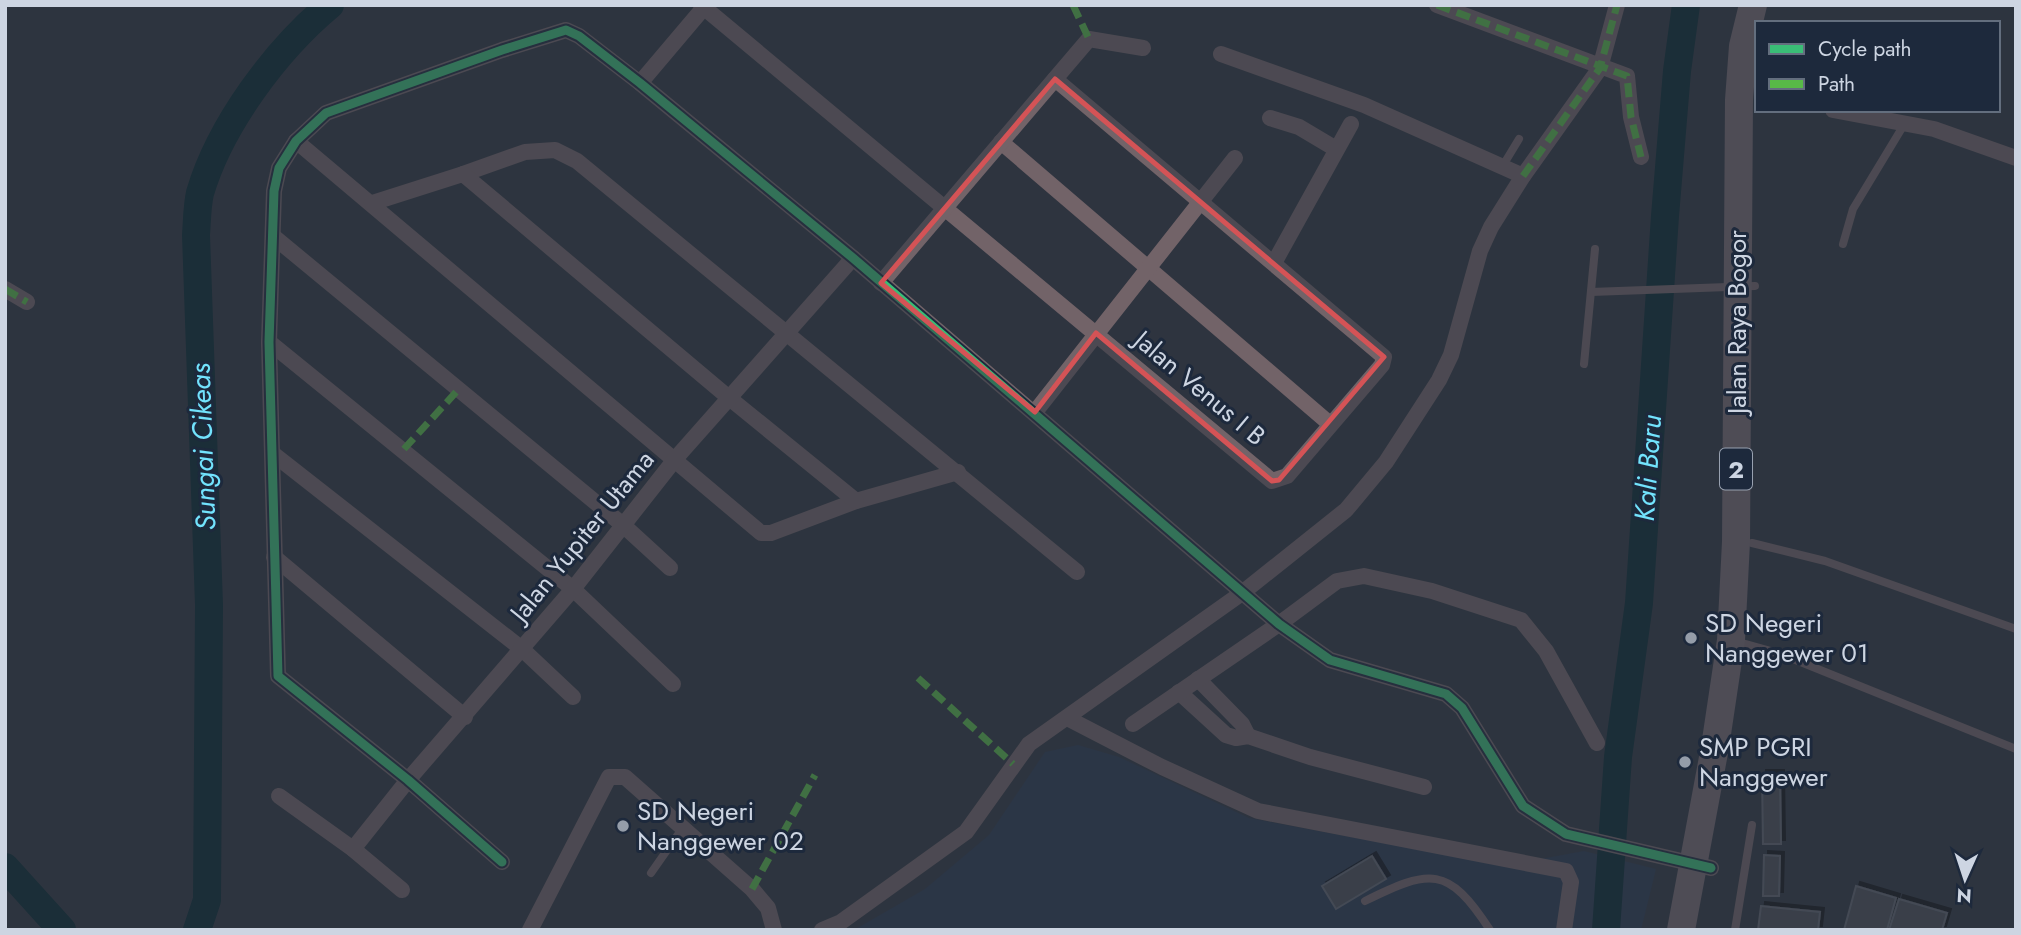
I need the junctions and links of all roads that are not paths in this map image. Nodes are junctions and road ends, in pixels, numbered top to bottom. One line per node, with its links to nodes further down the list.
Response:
1 (1437, 5): 7 (street)
2 (1617, 5): 7 (street)
3 (1753, 5): 10 (highway, Jalan Raya Bogor / 2)
4 (704, 6): 9 (street); 27 (street, Jalan Venus I B)
5 (1143, 48): 8 (street)
6 (1220, 54): 22 (street)
7 (1600, 68): 19 (street); 24 (street)
8 (1055, 79): 17 (street); 26 (street)
9 (640, 83): 16 (street); 31 (street)
10 (1751, 98): 35 (highway, Jalan Raya Bogor / 2)
11 (1844, 112): 13 (street)
12 (1270, 118): 18 (street)
13 (1905, 123): 21 (street); 29 (lane)
14 (1351, 124): 18 (street)
15 (1519, 139): 22 (lane)
16 (296, 141): 25 (street); 28 (street)
17 (1001, 142): 27 (street); 33 (street)
18 (1336, 149): 32 (street)
19 (1641, 157)
20 (1236, 158): 26 (street)
21 (2016, 158)
22 (1502, 167): 24 (street)
23 (463, 174): 25 (street); 39 (street); 43 (street)
24 (1523, 176): 56 (street)
25 (372, 203): 47 (street)
26 (1201, 205): 32 (street); 33 (street)
27 (943, 208): 34 (street); 40 (street, Jalan Venus I B)
28 (274, 237): 41 (street); 50 (street)
29 (1843, 244)
30 (1595, 249): 37 (lane)
31 (853, 258): 34 (street); 39 (street, Jalan Yupiter Utama)
32 (1275, 263): 45 (street)
33 (1148, 267): 40 (street); 45 (street)
34 (881, 283): 44 (street)
35 (1746, 287): 37 (lane); 51 (highway, Jalan Raya Bogor / 2); 59 (highway, Jalan Raya Bogor / 2)
36 (5, 289): 38 (street)
37 (1591, 292): 42 (lane)
38 (27, 302)
39 (786, 333): 43 (street, Jalan Yupiter Utama); 48 (street)
40 (1096, 333): 44 (street); 45 (street, Jalan Venus I B)
41 (269, 342): 46 (street); 55 (street)
42 (1584, 364)
43 (728, 397): 47 (street, Jalan Yupiter Utama); 49 (street)
44 (1035, 412): 56 (street)
45 (1330, 424)
46 (272, 453): 52 (street); 60 (street)
47 (676, 458): 49 (street); 50 (street, Jalan Yupiter Utama)
48 (958, 472): 49 (street); 54 (street)
49 (856, 501)
50 (622, 525): 53 (street); 55 (street, Jalan Yupiter Utama)
51 (1752, 543): 58 (lane); 59 (highway, Jalan Raya Bogor / 2)
52 (274, 557): 65 (street); 71 (street)
53 (670, 568)
54 (1077, 572)
55 (573, 589): 60 (street, Jalan Yupiter Utama); 62 (street)
56 (1242, 593): 57 (street); 66 (street)
57 (1279, 624): 61 (street); 69 (street); 78 (street)
58 (2016, 629)
59 (1739, 642): 70 (lane); 78 (highway, Jalan Raya Bogor / 2)
60 (522, 649): 64 (street); 65 (street, Jalan Yupiter Utama)
61 (1198, 678): 63 (street); 68 (street)
62 (673, 684)
63 (1179, 692): 67 (street); 68 (street)
64 (573, 697)
65 (465, 717): 71 (street, Jalan Yupiter Utama)
66 (1067, 718): 84 (street); 86 (street)
67 (1133, 724)
68 (1248, 736): 72 (street)
69 (1597, 743)
70 (2016, 749)
71 (408, 780): 76 (street, Jalan Yupiter Utama); 77 (street)
72 (1424, 787)
73 (279, 796): 76 (street)
74 (1752, 825): 89 (lane)
75 (684, 826): 79 (lane); 82 (street); 83 (street)
76 (353, 849): 80 (street)
77 (502, 862)
78 (1691, 864): 87 (highway, Jalan Raya Bogor / 2); 88 (highway, Jalan Raya Bogor / 2)
79 (651, 873)
80 (402, 890)
81 (1365, 901): 85 (lane)
82 (530, 930)
83 (774, 930)
84 (822, 930)
85 (1490, 930)
86 (1564, 930)
87 (1681, 930)
88 (1700, 930)
89 (1735, 930)

